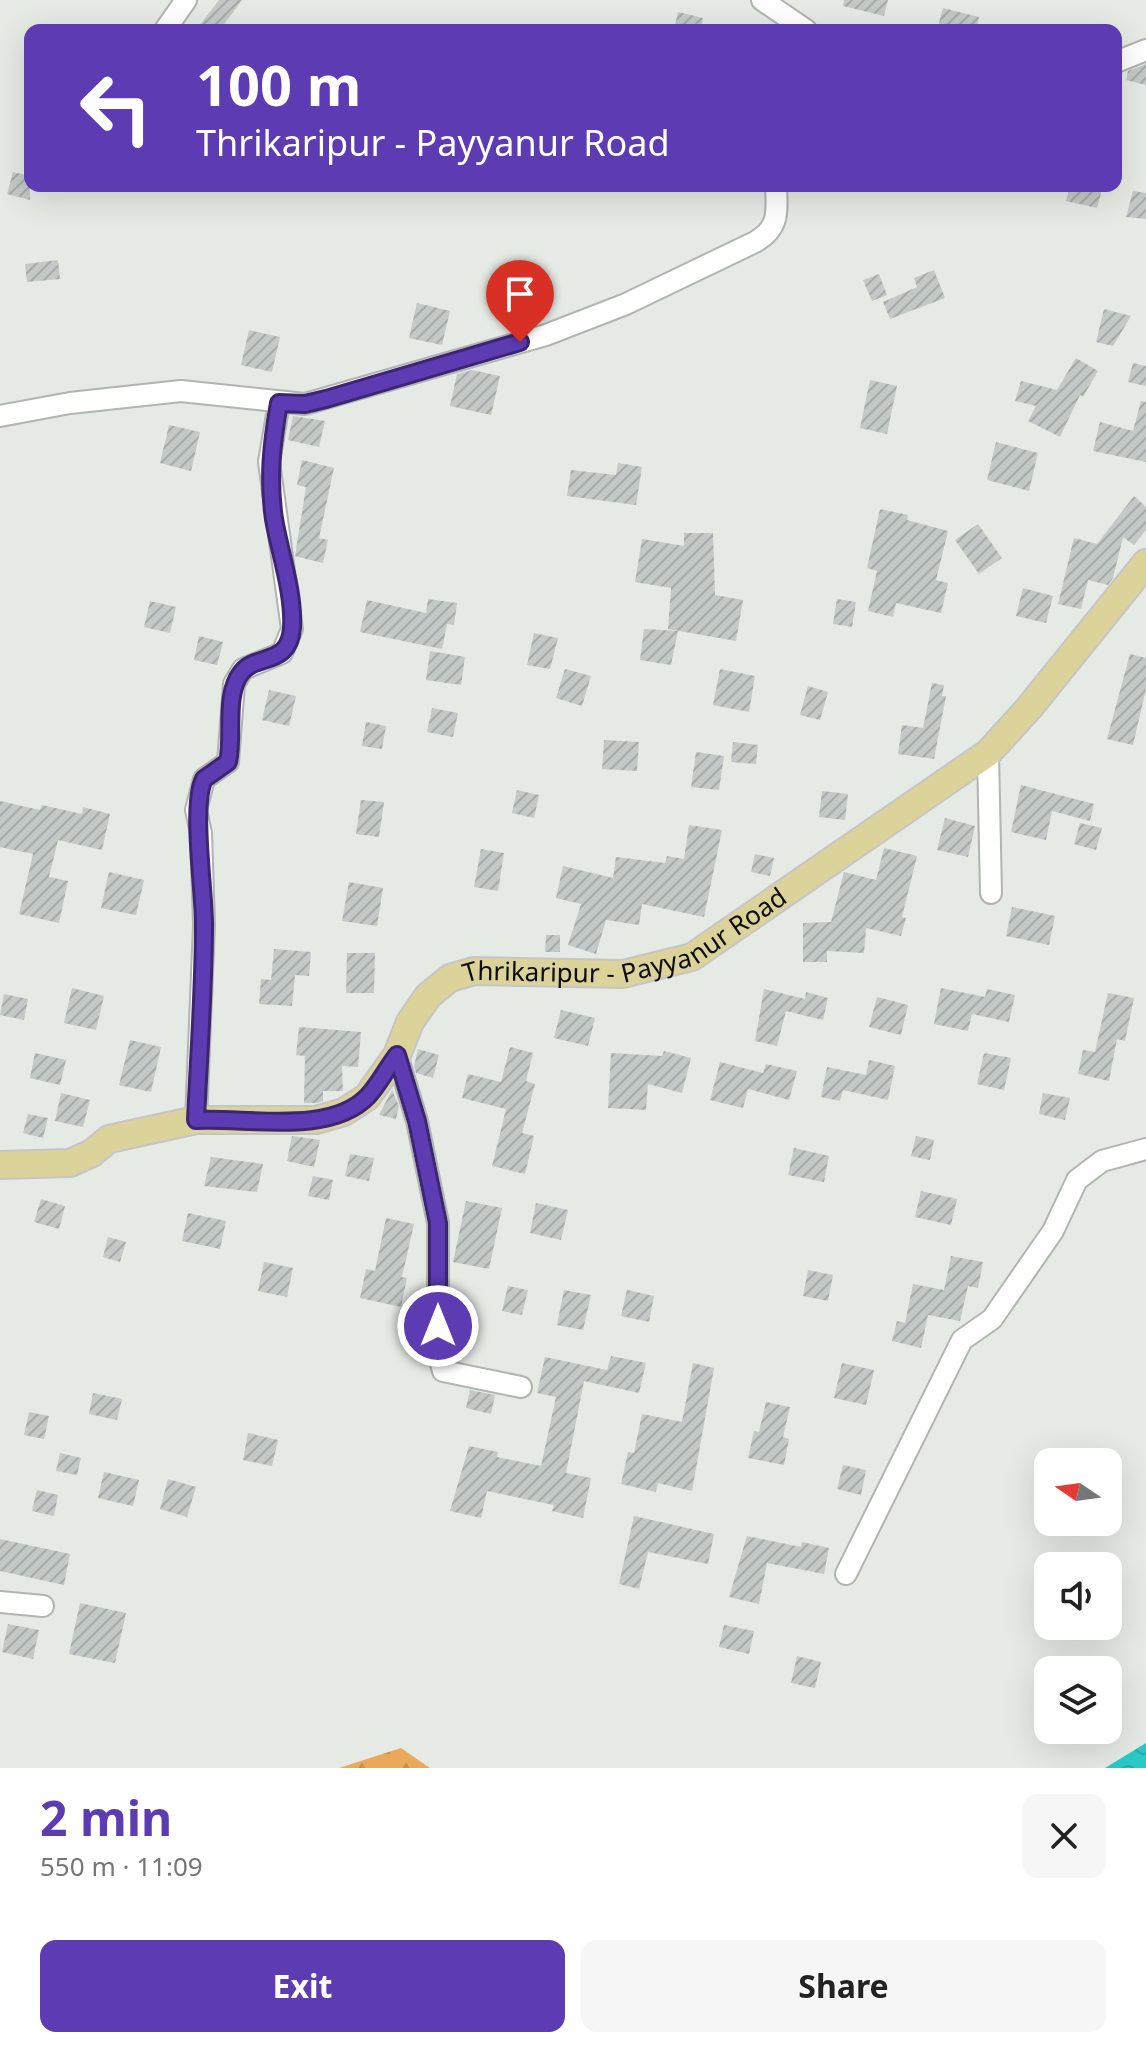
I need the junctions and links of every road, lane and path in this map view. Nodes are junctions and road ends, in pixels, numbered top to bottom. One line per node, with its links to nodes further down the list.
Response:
1 (186, 0): 3 (street)
2 (762, 0): 4 (street)
3 (169, 24)
4 (797, 24)
5 (1146, 50): 6 (street)
6 (1122, 60)
7 (776, 192): 8 (street)
8 (279, 403): 9 (street); 14 (street)
9 (0, 416)
10 (1146, 563): 11 (main road, Thrikaripur - Payyanur Road)
11 (988, 753): 12 (street); 13 (main road, Thrikaripur - Payyanur Road)
12 (991, 893)
13 (397, 1055): 14 (main road, Thrikaripur - Payyanur Road); 17 (street)
14 (196, 1120): 16 (main road, Thrikaripur - Payyanur Road)
15 (1146, 1149): 18 (street)
16 (0, 1165)
17 (521, 1387)
18 (846, 1574)
19 (0, 1602): 20 (street)
20 (43, 1606)

